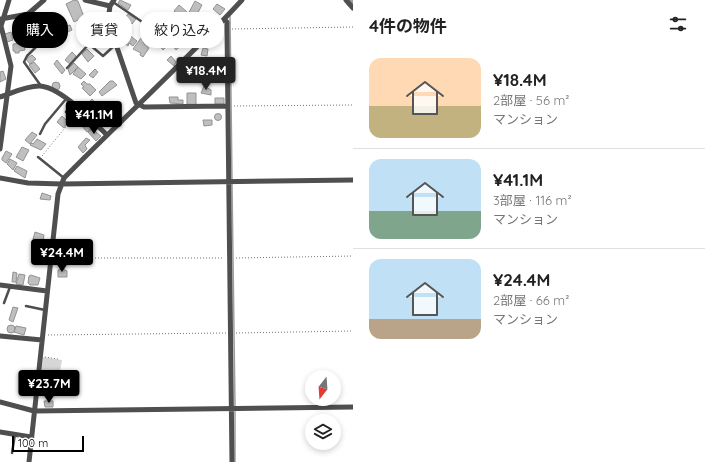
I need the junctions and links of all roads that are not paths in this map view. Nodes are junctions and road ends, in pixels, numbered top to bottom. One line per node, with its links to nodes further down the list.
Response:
1 (9, 0): 10 (street)
2 (44, 0): 8 (street)
3 (85, 0): 6 (street)
4 (242, 0): 11 (street)
5 (346, 0): 7 (street)
6 (112, 3): 12 (lane)
7 (353, 8)
8 (30, 12)
9 (12, 17): 10 (street)
10 (1, 19): 21 (street)
11 (224, 19): 26 (street)
12 (140, 21)
13 (35, 48): 20 (lane)
14 (85, 48): 19 (lane)
15 (94, 48): 16 (lane)
16 (112, 48)
17 (117, 48): 25 (street)
18 (197, 48): 25 (street)
19 (67, 68)
20 (41, 86): 21 (street); 23 (street)
21 (8, 94): 22 (street); 30 (street)
22 (0, 97)
23 (67, 99): 24 (street); 28 (lane)
24 (74, 104): 27 (lane); 29 (street)
25 (139, 105): 26 (street); 29 (street)
26 (228, 106): 36 (street)
27 (66, 112)
28 (40, 134)
29 (106, 135): 35 (street)
30 (1, 142): 31 (street)
31 (0, 149)
32 (39, 157): 35 (lane)
33 (0, 178): 35 (street)
34 (353, 180): 36 (street)
35 (63, 181): 36 (street); 39 (street)
36 (229, 182): 47 (street)
37 (0, 285): 38 (street)
38 (11, 286): 39 (street); 40 (lane)
39 (47, 291): 42 (street)
40 (4, 303)
41 (26, 306): 42 (lane)
42 (45, 310): 44 (street)
43 (0, 336): 44 (street)
44 (42, 337): 48 (street)
45 (0, 402): 48 (street)
46 (353, 407): 47 (street)
47 (231, 408): 48 (street); 54 (street)
48 (34, 411): 51 (street)
49 (0, 432): 50 (street)
50 (15, 434): 51 (street); 52 (lane)
51 (31, 437): 53 (street)
52 (12, 453)
53 (28, 462)
54 (232, 462)

